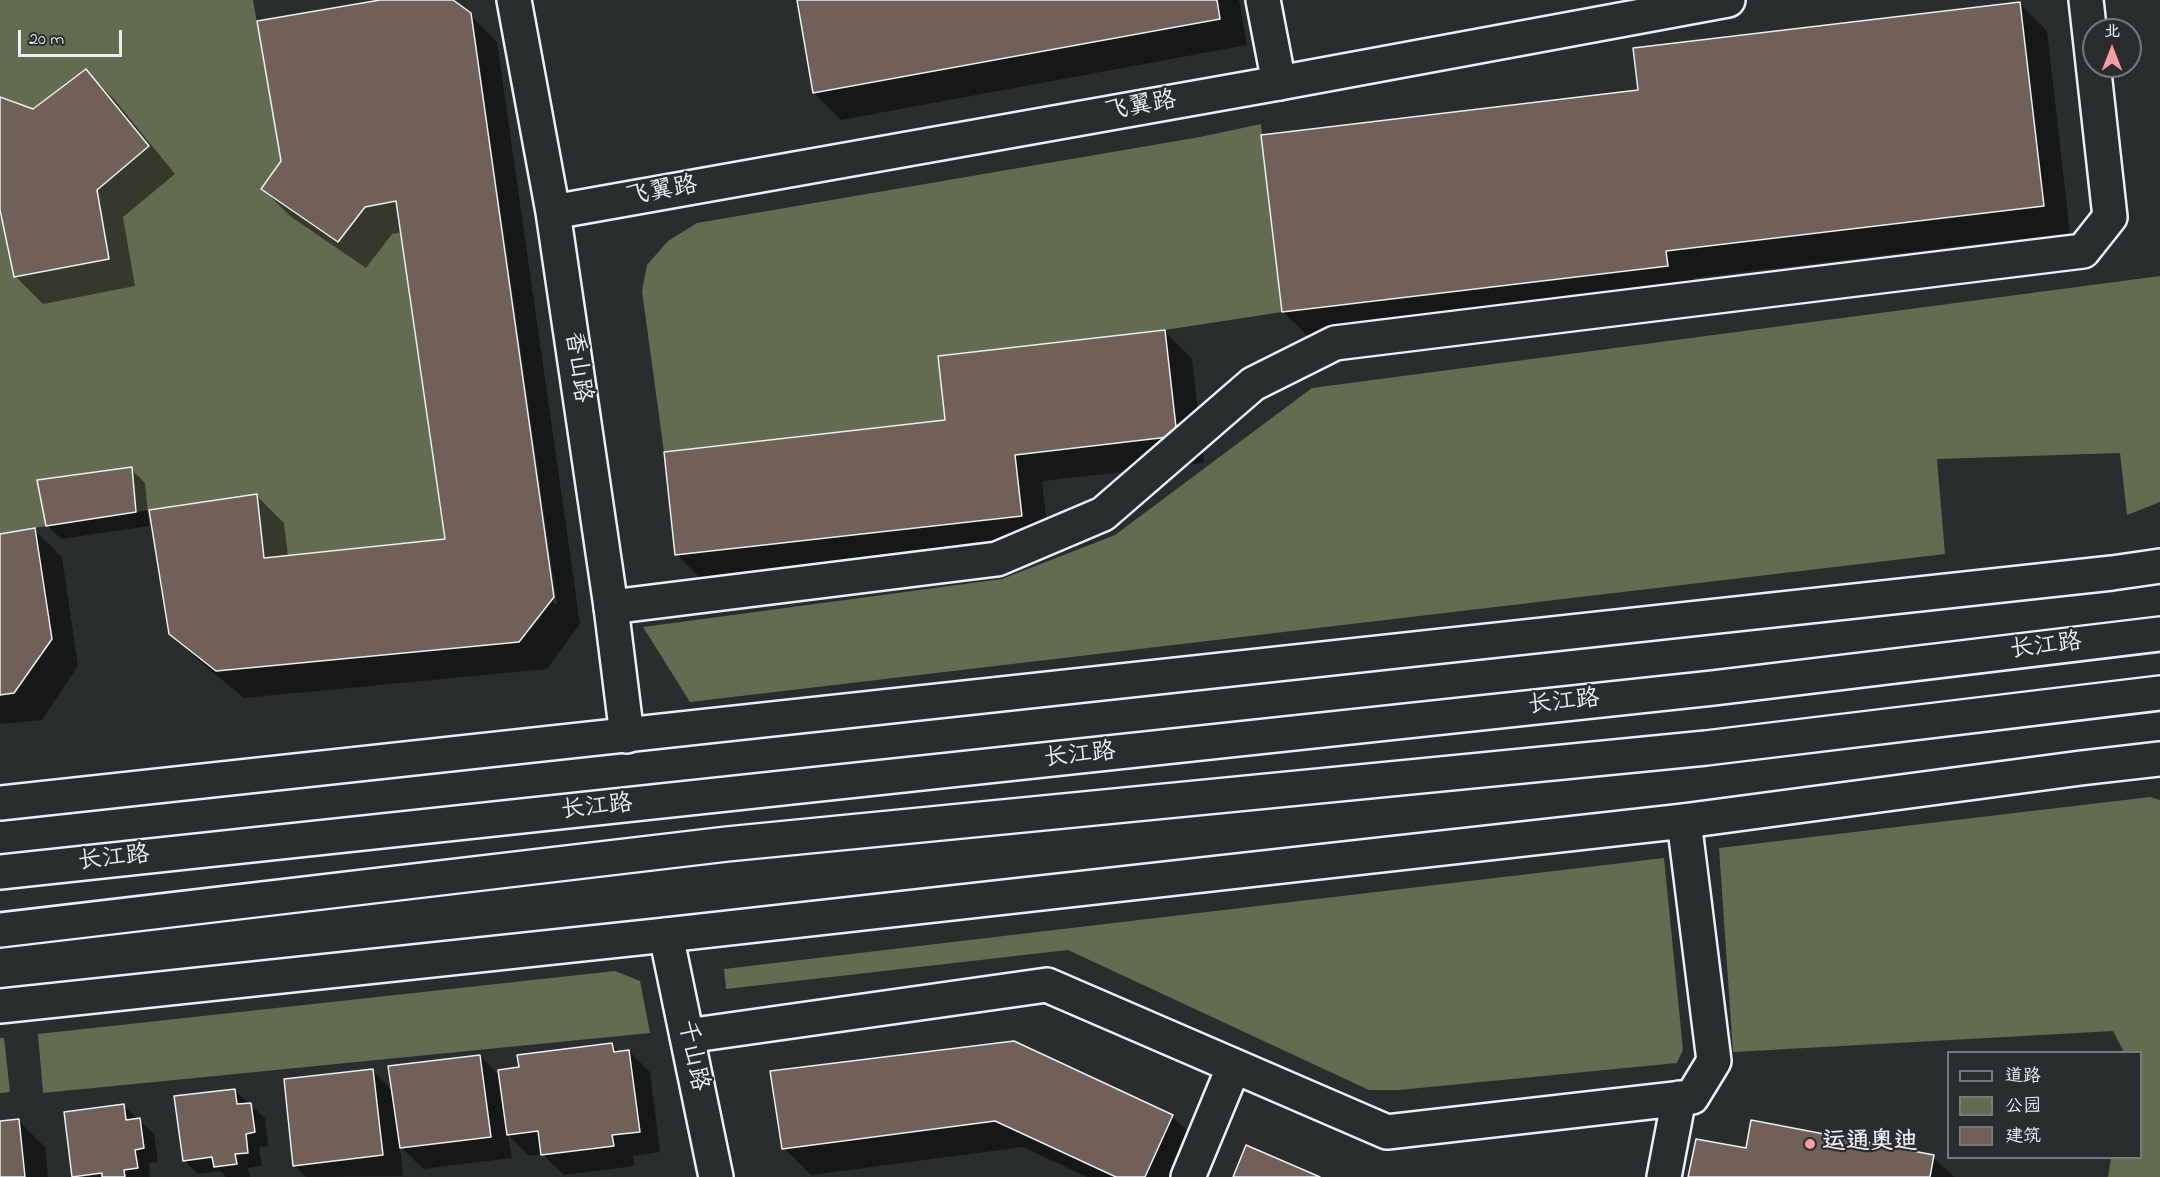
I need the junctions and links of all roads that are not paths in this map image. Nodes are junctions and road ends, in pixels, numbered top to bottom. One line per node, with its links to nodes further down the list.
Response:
1 (514, 0): 6 (main road, 香山路)
2 (1263, 0): 5 (main road)
3 (1728, 0): 5 (main road, 飞翼路)
4 (2086, 0): 10 (main road)
5 (1279, 84): 6 (main road, 飞翼路)
6 (553, 212): 10 (main road, 香山路)
7 (2160, 552): 9 (main road)
8 (2160, 566): 9 (main road)
9 (2112, 573): 13 (main road)
10 (611, 606): 13 (main road, 香山路)
11 (2160, 634): 19 (main road, 长江路)
12 (2160, 693): 20 (main road, 长江路)
13 (627, 736): 17 (main road)
14 (2160, 759): 15 (main road)
15 (2081, 768): 16 (main road); 18 (main road)
16 (2160, 774)
17 (0, 803)
18 (1684, 821): 21 (main road); 25 (main road)
19 (0, 872)
20 (0, 930)
21 (666, 935): 22 (main road); 23 (main road, 千山路)
22 (0, 1006)
23 (687, 1036): 24 (main road); 26 (main road, 千山路)
24 (1234, 1066): 25 (main road); 27 (main road)
25 (1679, 1098): 28 (main road)
26 (716, 1177)
27 (1188, 1177)
28 (1664, 1177)

